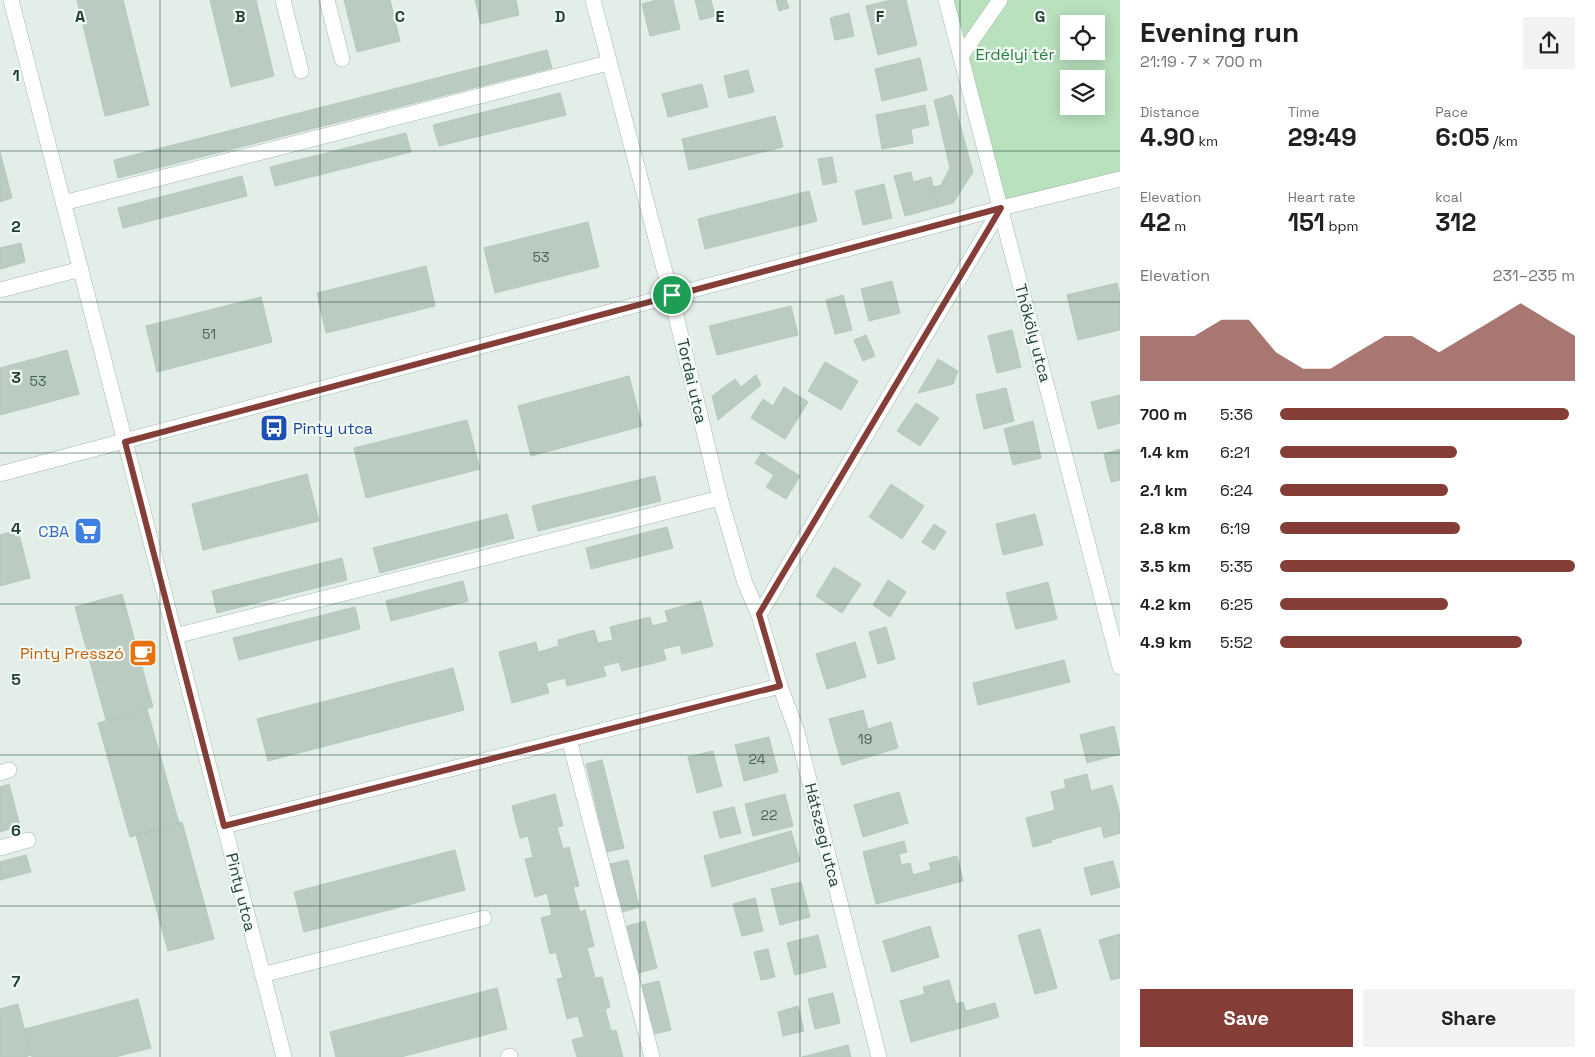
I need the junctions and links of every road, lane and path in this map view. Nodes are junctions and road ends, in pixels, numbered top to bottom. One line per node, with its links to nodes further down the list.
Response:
1 (11, 0): 12 (street, Pinty utca)
2 (282, 0): 10 (street)
3 (327, 0): 8 (street)
4 (593, 0): 9 (street, Tordai utca)
5 (946, 0): 7 (street, Thököly utca)
6 (1000, 0): 7 (street)
7 (961, 56): 13 (street, Thököly utca)
8 (342, 58)
9 (608, 63): 12 (street); 16 (street, Tordai utca)
10 (302, 70)
11 (1120, 179): 13 (street)
12 (63, 203): 14 (street, Pinty utca)
13 (1001, 208): 16 (street); 20 (street); 22 (street, Thököly utca)
14 (81, 270): 15 (street); 17 (street, Pinty utca)
15 (0, 290)
16 (672, 295): 17 (street); 19 (street, Tordai utca)
17 (125, 442): 18 (street); 21 (street, Pinty utca)
18 (0, 474)
19 (720, 498): 20 (street, Tordai utca); 21 (street)
20 (759, 614): 23 (street, Hátszegi utca)
21 (175, 636): 25 (street, Pinty utca)
22 (1120, 667)
23 (780, 686): 24 (street); 32 (street, Hátszegi utca)
24 (569, 739): 25 (street); 31 (street)
25 (224, 826): 29 (street, Pinty utca)
26 (28, 840): 27 (street)
27 (0, 848)
28 (484, 918): 29 (street)
29 (262, 975): 30 (street, Pinty utca)
30 (284, 1057)
31 (652, 1057)
32 (879, 1057)

